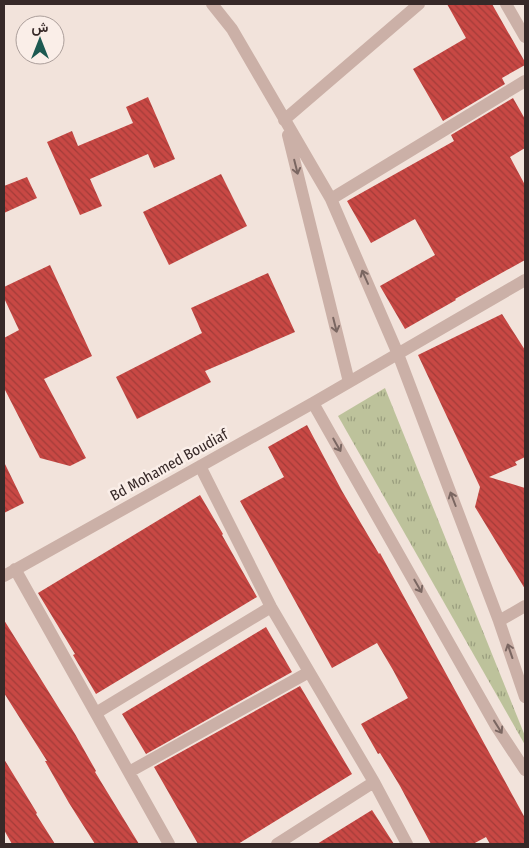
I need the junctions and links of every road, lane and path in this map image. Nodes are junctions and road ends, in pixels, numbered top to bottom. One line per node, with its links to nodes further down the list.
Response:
1 (212, 4): 6 (street)
2 (419, 4): 6 (street)
3 (506, 4): 4 (street)
4 (525, 36)
5 (525, 82): 7 (street)
6 (284, 120): 7 (street); 10 (street, one-way to 10)
7 (331, 199): 9 (street, one-way to 7)
8 (525, 280): 9 (street, Bd Mohamed Boudiaf)
9 (398, 354): 10 (street, Bd Mohamed Boudiaf); 17 (street, one-way to 9)
10 (349, 382): 11 (street, Bd Mohamed Boudiaf)
11 (313, 402): 12 (street, Bd Mohamed Boudiaf); 21 (street, one-way to 21)
12 (200, 466): 13 (street, Bd Mohamed Boudiaf); 16 (street)
13 (15, 569): 14 (street, Bd Mohamed Boudiaf); 20 (street)
14 (4, 576)
15 (525, 606): 17 (street)
16 (271, 607): 18 (street); 20 (street)
17 (499, 621): 19 (street, one-way to 17)
18 (309, 672): 22 (street); 23 (street)
19 (525, 697)
20 (96, 713): 22 (street)
21 (525, 770)
22 (129, 772): 24 (street)
23 (374, 782): 25 (street); 26 (street)
24 (169, 844)
25 (277, 844)
26 (407, 844)

